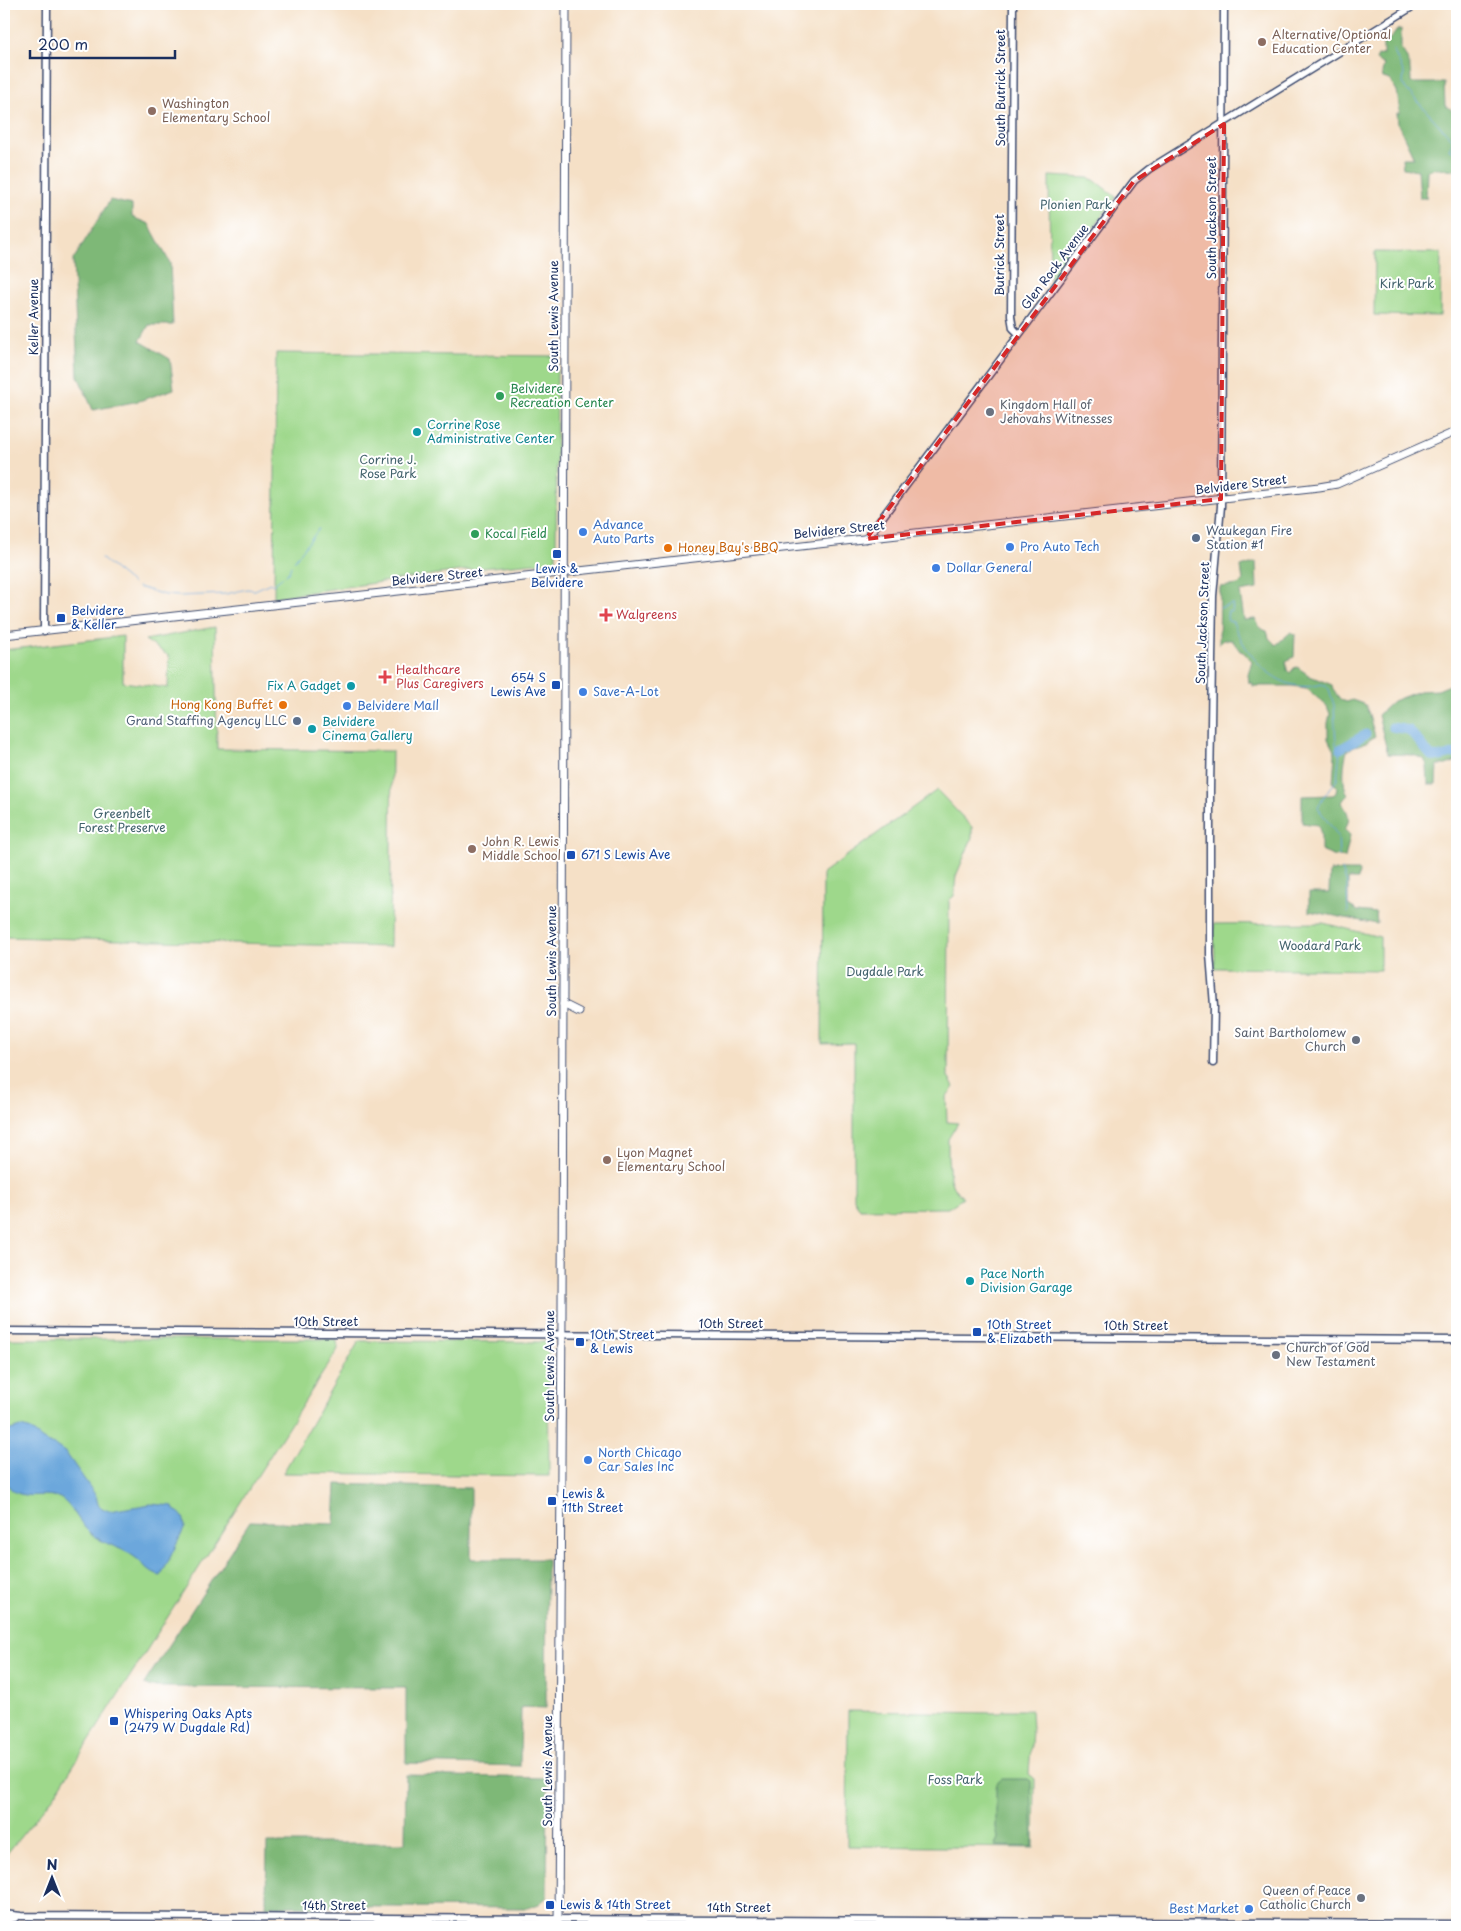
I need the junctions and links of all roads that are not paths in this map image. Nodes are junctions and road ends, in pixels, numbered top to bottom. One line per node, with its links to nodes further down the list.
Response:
1 (47, 4): 13 (street, Keller Avenue)
2 (566, 4): 12 (main road, South Lewis Avenue)
3 (1013, 4): 7 (street, South Butrick Street)
4 (1224, 4): 6 (street, South Jackson Street)
5 (1417, 4): 6 (street, Glen Rock Avenue)
6 (1224, 124): 8 (street, Glen Rock Avenue); 10 (street, South Jackson Street)
7 (1012, 173): 8 (street, Butrick Street)
8 (1019, 334): 11 (street, Glen Rock Avenue)
9 (1457, 431): 10 (main road, Belvidere Street)
10 (1221, 499): 11 (main road, Belvidere Street); 17 (street, South Jackson Street)
11 (866, 539): 12 (main road, Belvidere Street)
12 (565, 574): 13 (main road, Belvidere Street); 15 (main road, South Lewis Avenue)
13 (44, 631): 14 (main road, Belvidere Street)
14 (4, 635)
15 (563, 1004): 16 (main road); 19 (main road, South Lewis Avenue)
16 (579, 1012)
17 (1213, 1062)
18 (4, 1331): 19 (street, 10th Street)
19 (562, 1334): 20 (street, 10th Street); 23 (main road, South Lewis Avenue)
20 (1457, 1340)
21 (4, 1914): 22 (street, 14th Street)
22 (22, 1916): 23 (street, 14th Street); 24 (street, 14th Street)
23 (558, 1918): 25 (street, 14th Street); 26 (main road, South Lewis Avenue)
24 (4, 1920)
25 (1457, 1924)
26 (558, 1927)

